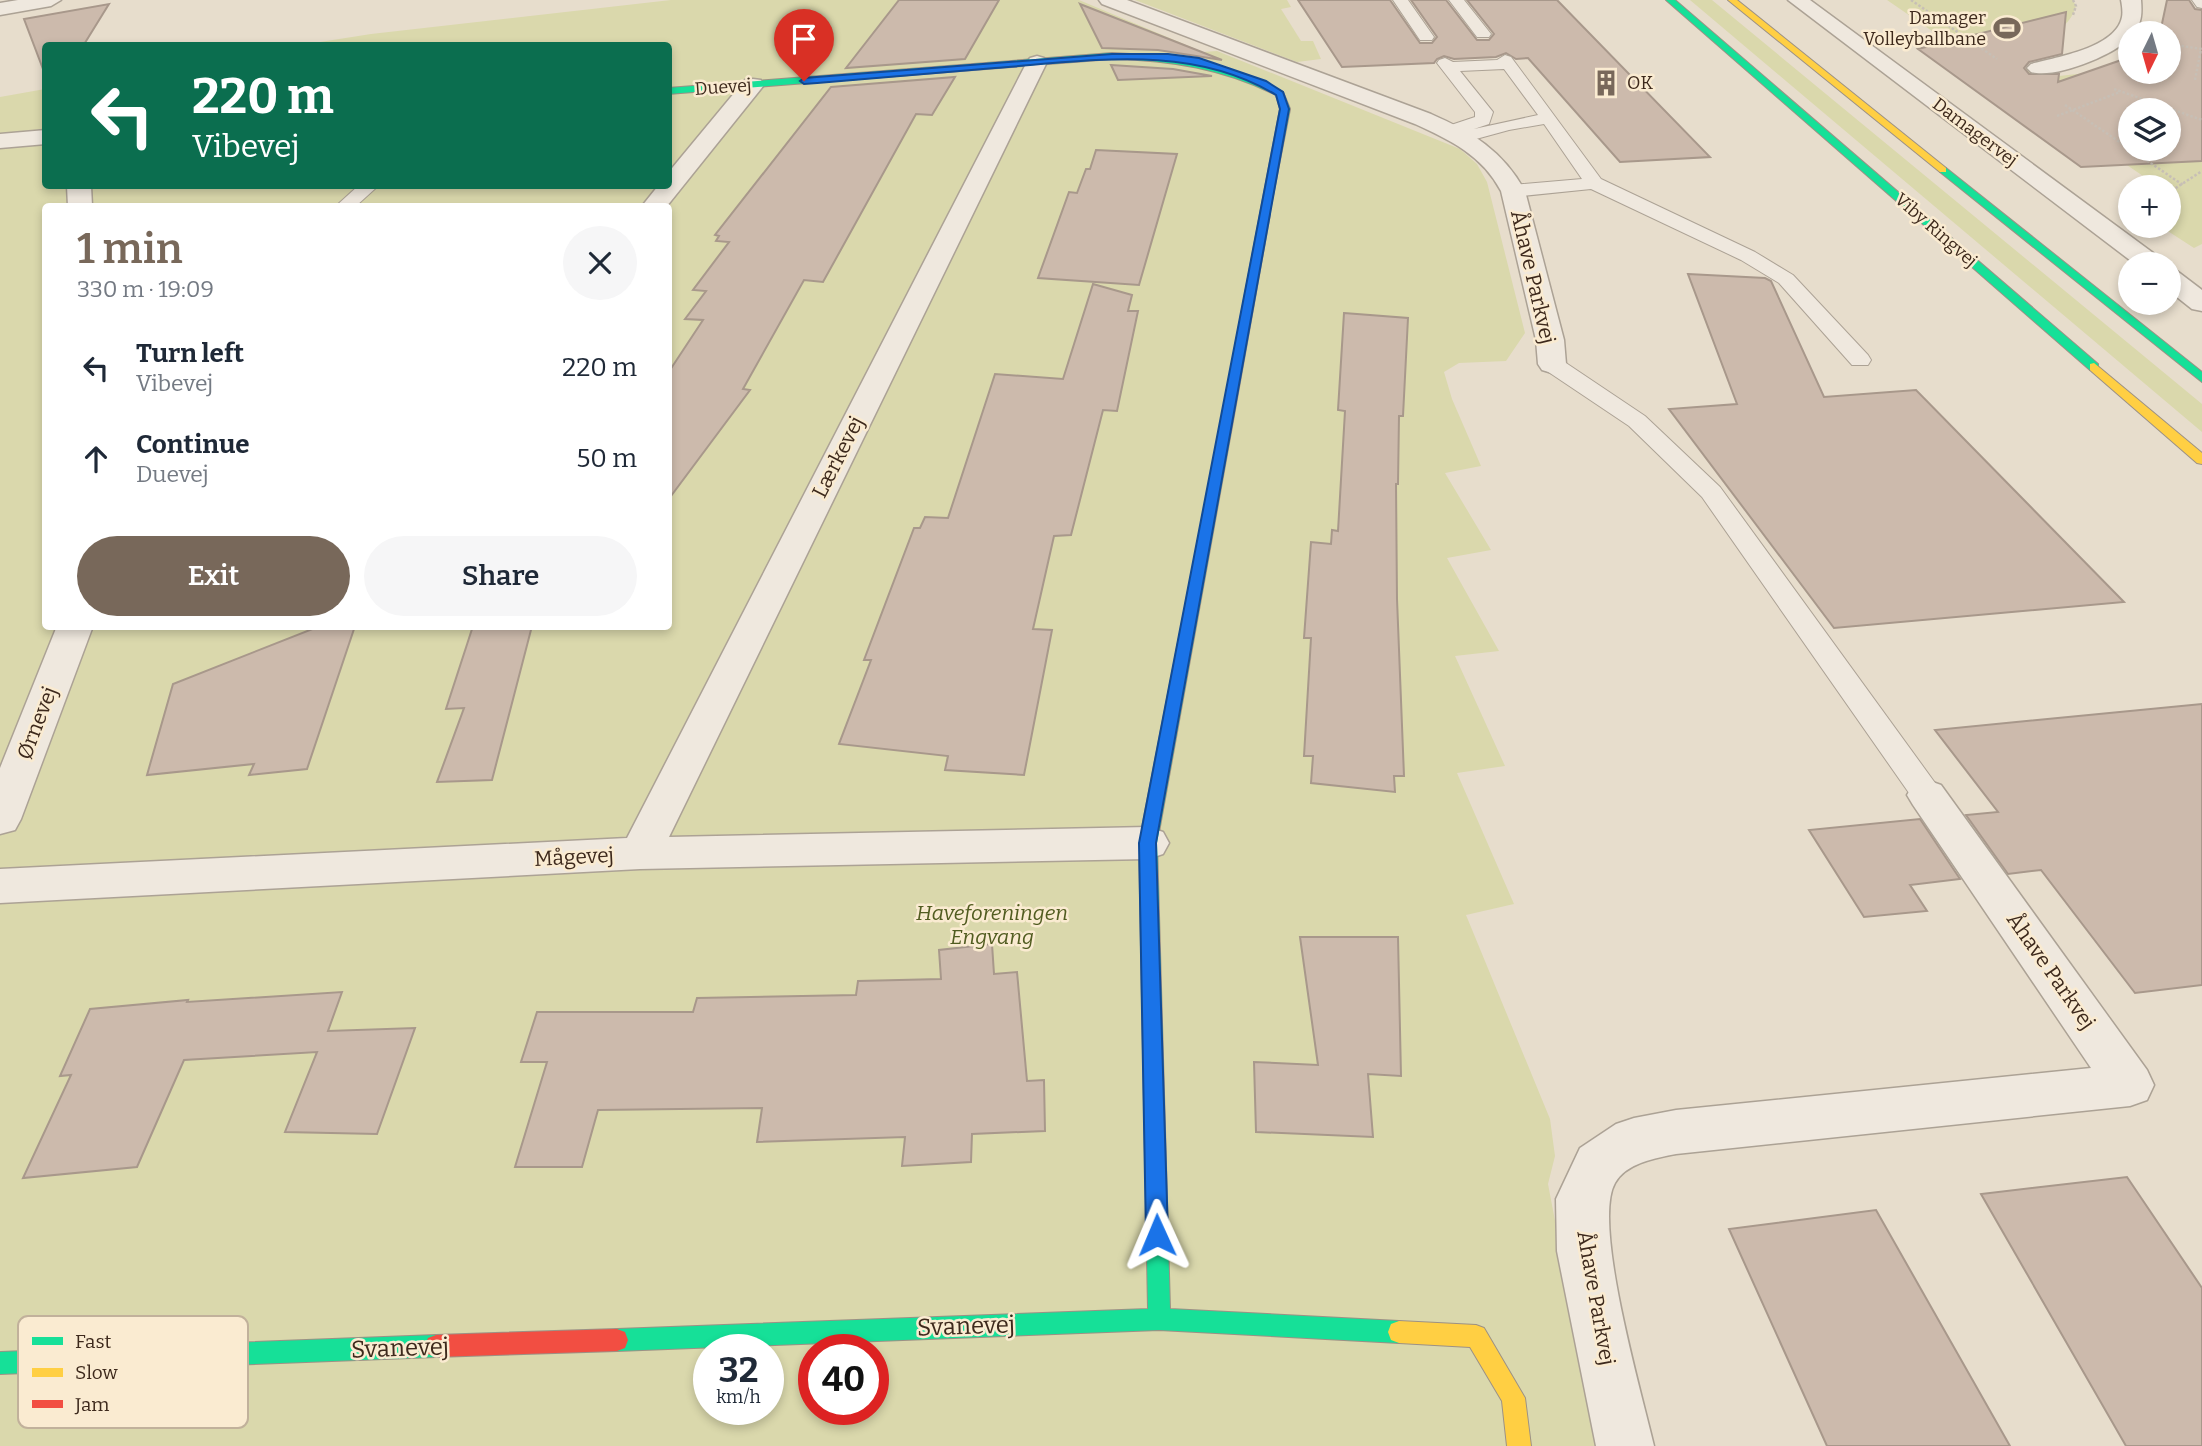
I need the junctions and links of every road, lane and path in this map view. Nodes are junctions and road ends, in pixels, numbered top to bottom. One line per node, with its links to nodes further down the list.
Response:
1 (51, 0): 11 (street)
2 (1109, 0): 25 (street, Åhave Parkvej)
3 (1400, 0): 13 (lane)
4 (1457, 0): 12 (lane)
5 (1670, 0): 43 (street, Viby Ringvej)
6 (1732, 0): 42 (street)
7 (1798, 0): 37 (street, Damagervej)
8 (2131, 0): 17 (street)
9 (2199, 0): 10 (lane)
10 (2202, 4)
11 (0, 9)
12 (1483, 34)
13 (1426, 37)
14 (2181, 46): 15 (path)
15 (2201, 49): 18 (path)
16 (1037, 62): 19 (street, Duevej); 47 (street, Duevej); 48 (street, Lærkevej)
17 (2042, 67): 21 (path)
18 (2194, 80)
19 (753, 85): 20 (street, Duevej); 30 (street)
20 (672, 91)
21 (2120, 91): 22 (path); 24 (path)
22 (2057, 116)
23 (1549, 118): 25 (lane); 25 (lane); 29 (lane)
24 (2202, 120)
25 (1457, 134): 34 (street, Åhave Parkvej)
26 (42, 137): 27 (street)
27 (0, 141)
28 (2202, 171): 31 (path)
29 (1594, 183): 34 (lane, Åhave Parkvej); 40 (lane)
30 (672, 184)
31 (2181, 185)
32 (365, 189): 35 (lane)
33 (668, 189): 36 (street)
34 (1513, 191): 41 (street, Åhave Parkvej)
35 (349, 203)
36 (656, 203)
37 (2135, 252)
38 (2181, 287): 39 (street)
39 (2202, 303)
40 (1860, 360)
41 (1552, 364): 45 (lane, Åhave Parkvej)
42 (2202, 378)
43 (2202, 460)
44 (73, 630): 46 (street, Ørnevej)
45 (1927, 795): 55 (street, Åhave Parkvej)
46 (0, 819)
47 (1148, 843): 48 (street, Mågevej); 50 (street, Duevej)
48 (640, 853): 49 (street, Mågevej)
49 (0, 886)
50 (1159, 1319): 51 (street, Svanevej); 54 (street, Svanevej)
51 (248, 1354)
52 (18, 1362): 53 (street, Svanevej)
53 (0, 1363)
54 (1519, 1446)
55 (1625, 1446)

